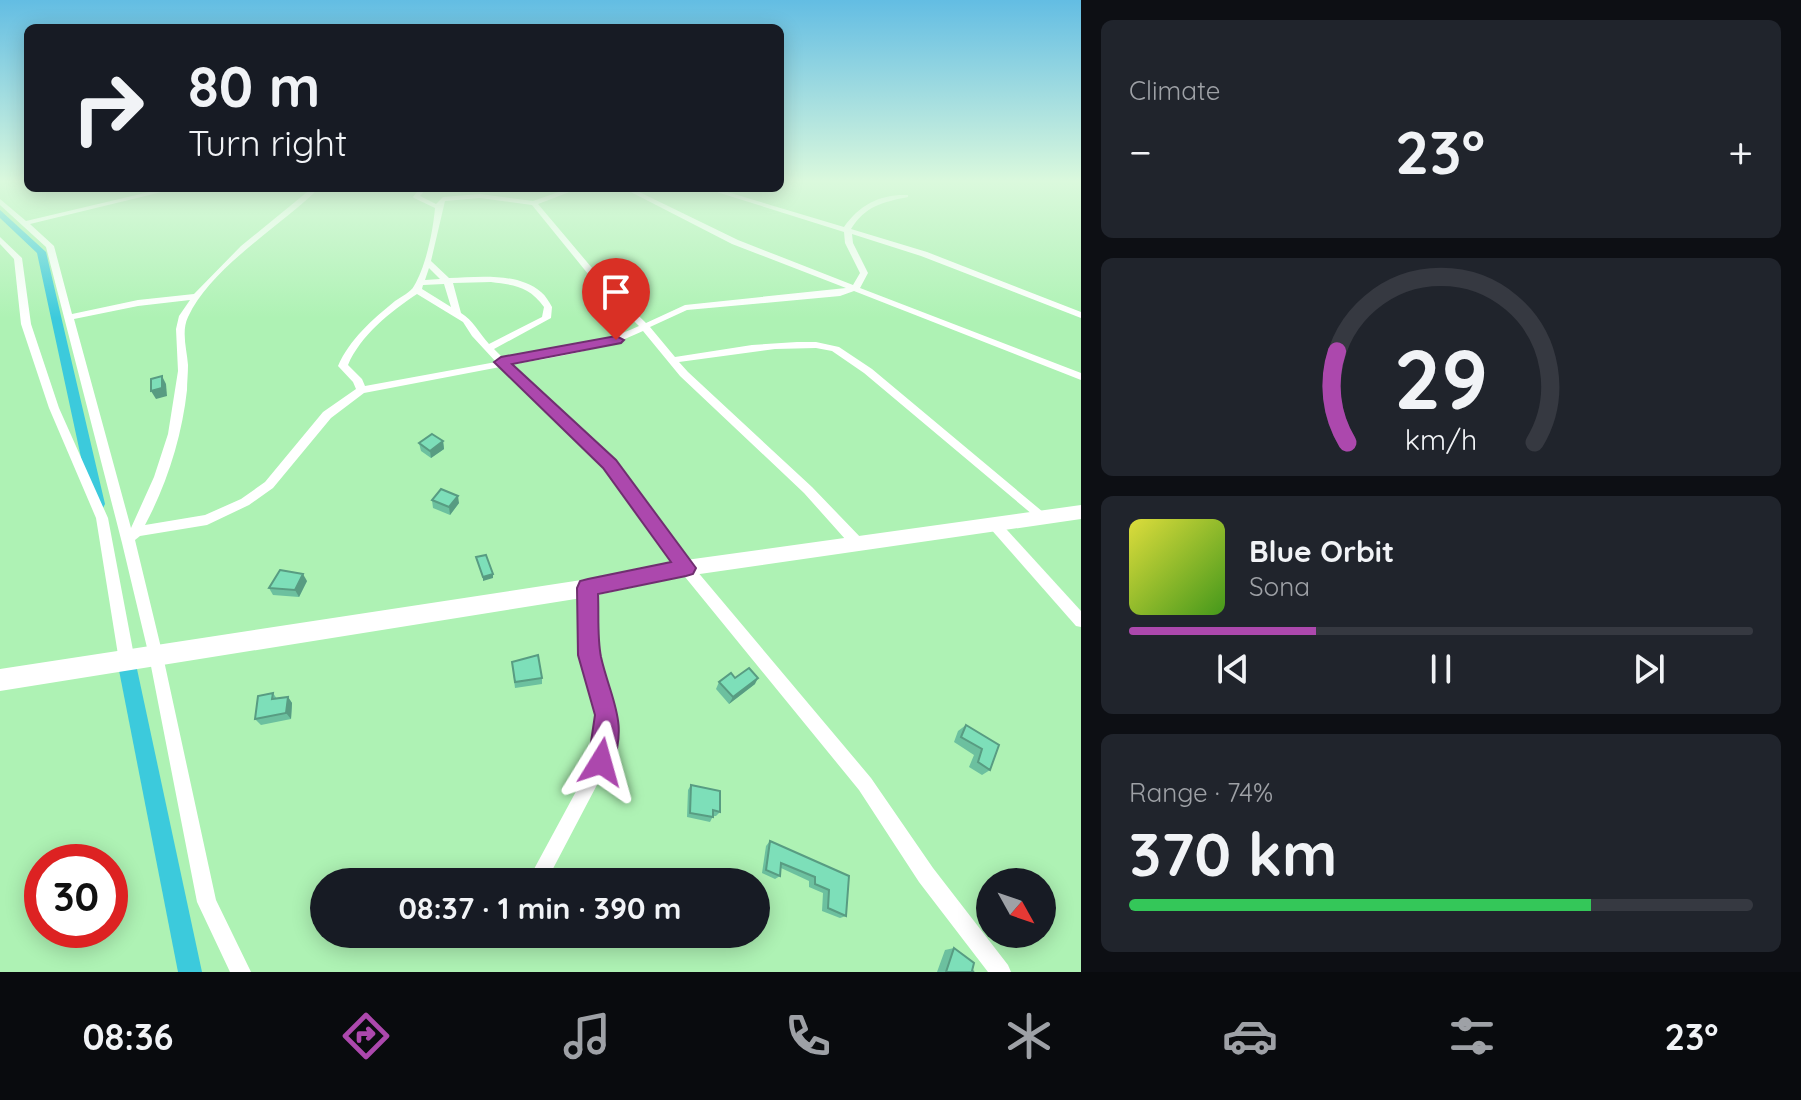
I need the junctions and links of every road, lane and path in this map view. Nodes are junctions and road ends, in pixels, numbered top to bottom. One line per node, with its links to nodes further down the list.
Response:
1 (30, 227): 17 (street)
2 (270, 227): 14 (street)
3 (436, 227): 10 (street)
4 (554, 227): 18 (street)
5 (705, 227): 13 (street)
6 (834, 227): 8 (street)
7 (848, 227): 8 (street)
8 (846, 231): 13 (street); 16 (street)
9 (0, 239): 33 (street)
10 (427, 262): 11 (street); 12 (street)
11 (448, 282): 12 (street); 15 (street); 19 (street)
12 (418, 286): 15 (street); 23 (street)
13 (856, 288): 18 (street); 22 (street)
14 (198, 296): 17 (street); 27 (street)
15 (457, 312): 19 (street)
16 (1081, 315)
17 (69, 317): 27 (street)
18 (646, 328): 20 (street); 21 (street)
19 (488, 348): 21 (street)
20 (672, 360): 25 (street); 28 (street)
21 (501, 362): 23 (street); 29 (street)
22 (1081, 377)
23 (361, 390): 27 (street)
24 (1081, 512): 25 (street)
25 (1043, 517): 26 (street)
26 (993, 523): 28 (street); 31 (street)
27 (132, 537): 32 (street)
28 (859, 545): 29 (street)
29 (686, 568): 30 (street); 37 (street)
30 (588, 588): 32 (street); 35 (street)
31 (1081, 621)
32 (156, 656): 33 (street); 36 (street)
33 (127, 661): 34 (street)
34 (0, 680)
35 (544, 868)
36 (241, 972)
37 (1001, 972)

